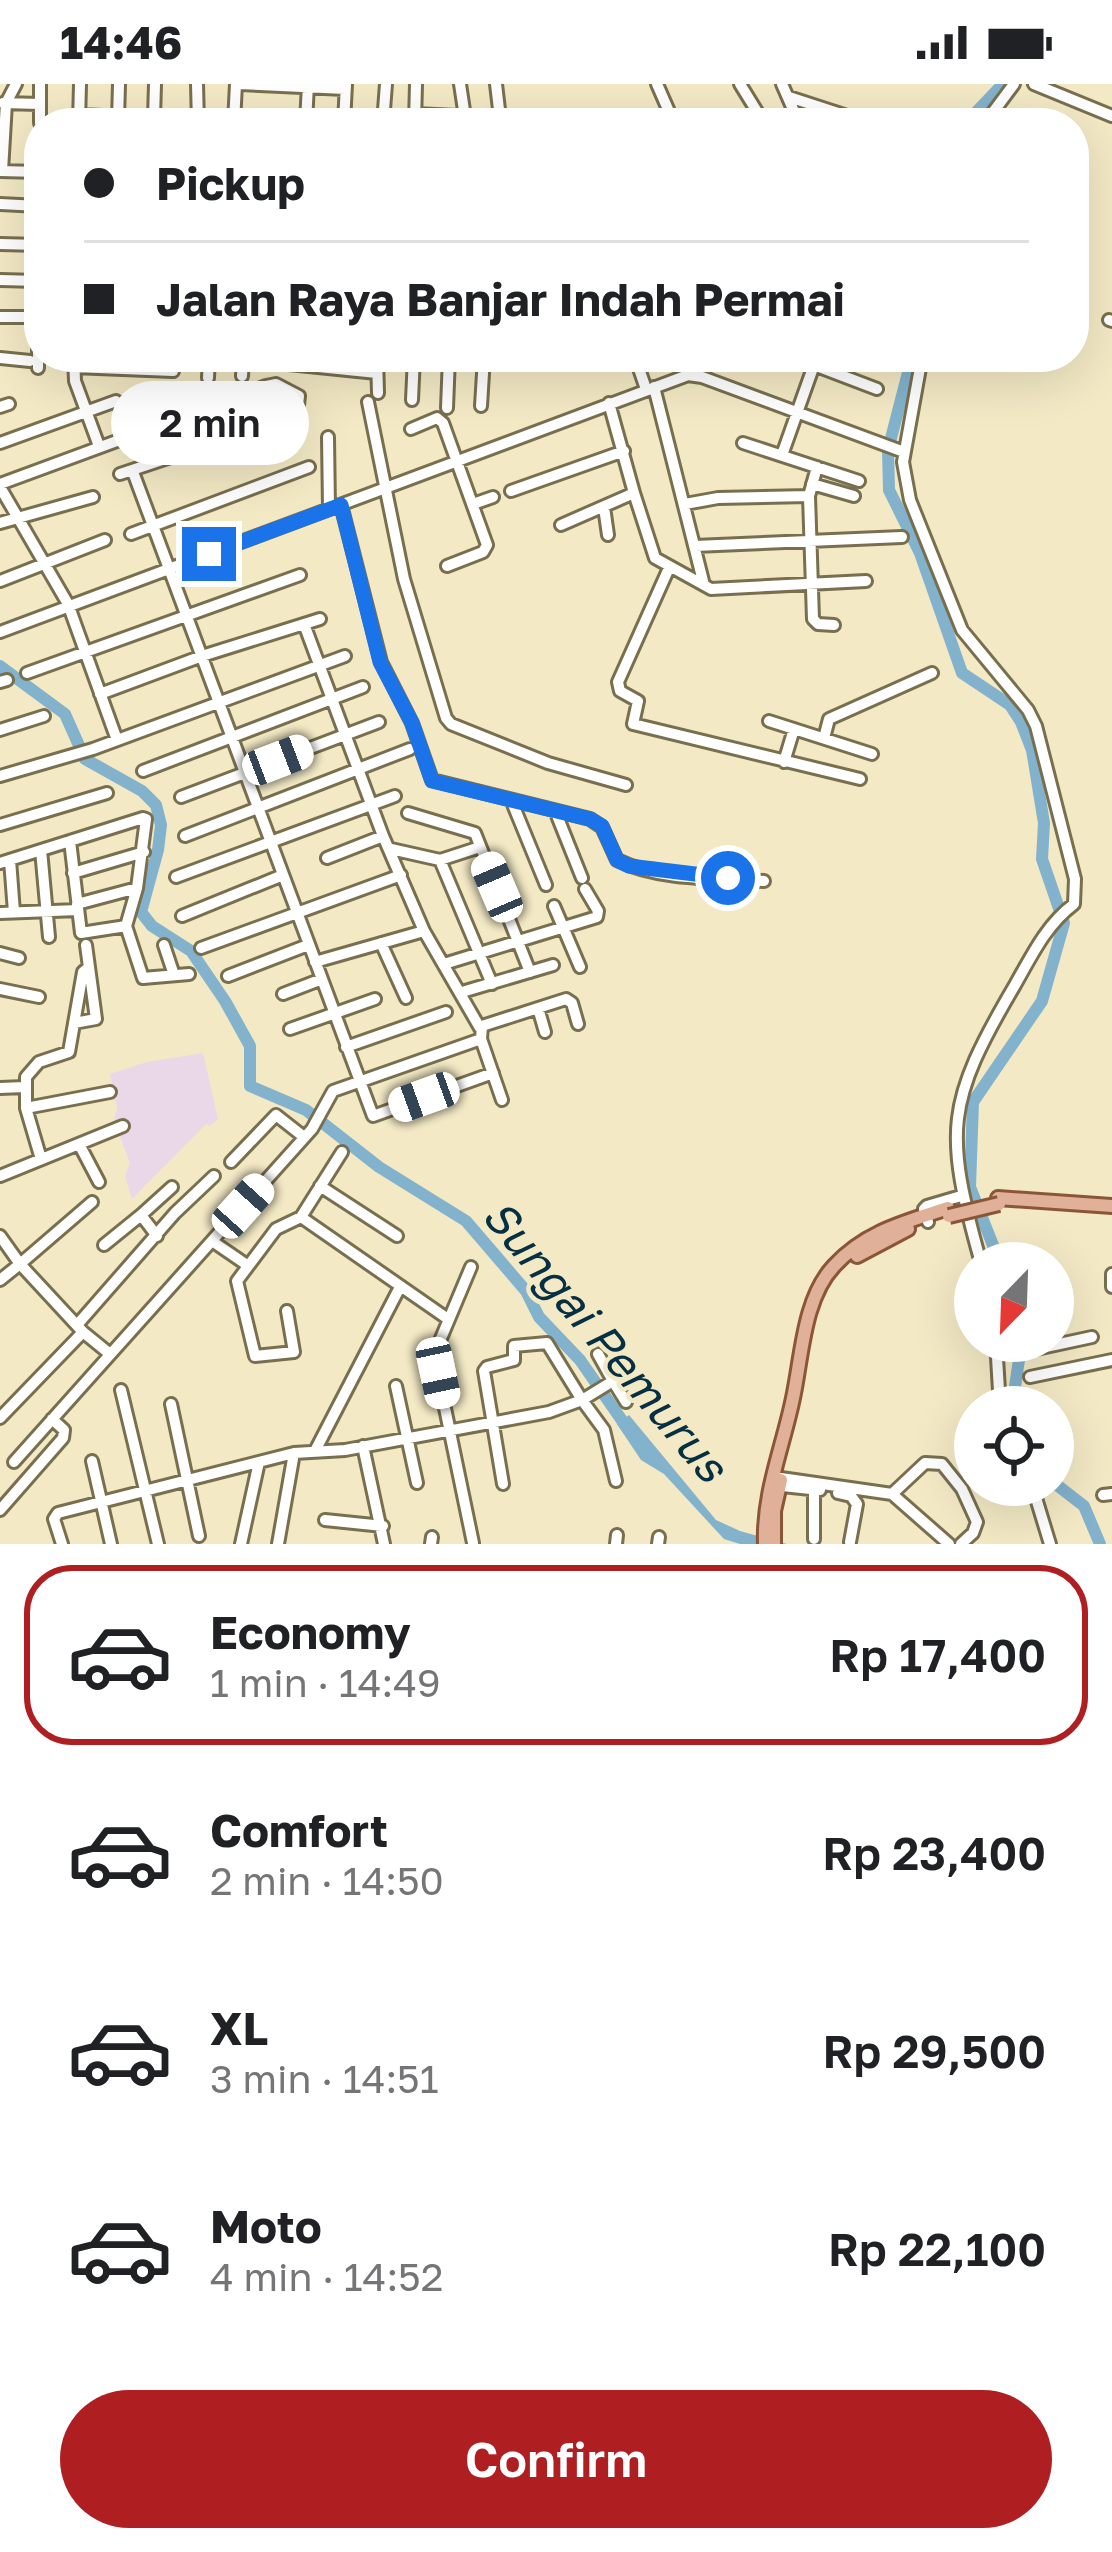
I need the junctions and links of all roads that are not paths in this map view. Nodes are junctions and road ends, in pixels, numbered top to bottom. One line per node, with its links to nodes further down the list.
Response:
1 (16, 84): 10 (street)
2 (40, 84): 11 (street)
3 (238, 84): 6 (street)
4 (782, 84): 9 (street)
5 (1034, 84): 15 (street)
6 (274, 85): 7 (street)
7 (308, 86): 8 (street)
8 (345, 87)
9 (789, 97): 13 (street); 14 (street)
10 (3, 103): 11 (street); 16 (street)
11 (40, 104): 12 (street)
12 (40, 108)
13 (793, 108)
14 (823, 108)
15 (1112, 116)
16 (2, 137): 17 (street)
17 (1, 171)
18 (76, 372): 43 (street)
19 (208, 372): 34 (street)
20 (242, 372): 33 (street)
21 (278, 372): 35 (street)
22 (369, 372): 31 (street)
23 (413, 372): 39 (street)
24 (448, 372): 42 (street)
25 (483, 372): 41 (street)
26 (642, 372): 36 (street)
27 (687, 372): 32 (street)
28 (812, 372): 44 (street)
29 (833, 372): 37 (street)
30 (919, 372): 51 (street)
31 (377, 373): 58 (street)
32 (688, 375): 36 (street); 44 (street)
33 (242, 376)
34 (208, 378)
35 (277, 384): 49 (street); 72 (street)
36 (650, 388): 40 (street); 66 (street)
37 (877, 388)
38 (116, 400): 43 (street)
39 (412, 400)
40 (609, 403): 50 (street); 53 (street)
41 (482, 406)
42 (447, 407)
43 (85, 411): 48 (street); 49 (street)
44 (798, 412): 51 (street); 52 (street)
45 (411, 429): 53 (street)
46 (328, 437): 67 (street)
47 (742, 442): 52 (street)
48 (0, 443)
49 (99, 446): 57 (street)
50 (624, 451): 60 (street); 61 (street)
51 (901, 451): 213 (street)
52 (782, 455): 55 (street)
53 (457, 461): 58 (street); 65 (street)
54 (309, 467): 72 (street)
55 (817, 467): 56 (street); 59 (street)
56 (859, 481)
57 (0, 485): 69 (street)
58 (383, 489): 67 (street); 121 (street)
59 (810, 490): 62 (street); 66 (street); 76 (street)
60 (511, 491)
61 (634, 493): 68 (street); 82 (street)
62 (854, 496)
63 (93, 497): 69 (street)
64 (493, 497): 65 (street)
65 (473, 503): 80 (street)
66 (685, 504): 78 (street)
67 (335, 507): 81 (street); 125 (street)
68 (604, 507): 71 (street); 74 (street)
69 (18, 517): 70 (street); 79 (street)
70 (0, 523)
71 (561, 524)
72 (152, 526): 73 (street); 81 (street)
73 (131, 534)
74 (608, 536)
75 (902, 537): 76 (street)
76 (812, 538): 78 (street); 86 (street)
77 (105, 540): 79 (street)
78 (695, 546): 87 (street)
79 (45, 563): 85 (street); 88 (street)
80 (447, 566)
81 (170, 568): 88 (street); 89 (street)
82 (669, 568): 87 (street); 115 (street)
83 (300, 575): 89 (street)
84 (866, 580): 86 (street)
85 (0, 581)
86 (813, 583): 87 (street); 92 (street)
87 (704, 585)
88 (68, 604): 93 (street); 94 (street)
89 (185, 616): 94 (street); 95 (street)
90 (320, 619): 91 (street)
91 (304, 624): 95 (street); 97 (street)
92 (834, 625)
93 (0, 632)
94 (84, 651): 98 (street); 101 (street)
95 (202, 656): 101 (street); 103 (street)
96 (345, 656): 97 (street)
97 (317, 664): 102 (street); 103 (street)
98 (27, 673)
99 (932, 674): 111 (street)
100 (363, 686): 102 (street)
101 (100, 694): 112 (street)
102 (333, 698): 109 (street); 110 (street)
103 (218, 701): 110 (street); 112 (street)
104 (44, 716): 108 (street)
105 (769, 721): 107 (street)
106 (380, 722): 109 (street)
107 (794, 729): 111 (street); 115 (street)
108 (0, 730)
109 (346, 734): 116 (street); 118 (street)
110 (231, 736): 117 (street); 118 (street)
111 (824, 738): 114 (street)
112 (117, 740): 119 (street)
113 (410, 749): 116 (street)
114 (872, 754)
115 (784, 762): 120 (street)
116 (358, 768): 126 (street); 127 (street)
117 (143, 771)
118 (244, 773): 124 (street); 127 (street)
119 (0, 776)
120 (860, 779)
121 (626, 784)
122 (107, 793): 130 (street)
123 (395, 796): 126 (street)
124 (181, 797)
125 (512, 802): 129 (street); 147 (street)
126 (372, 804): 132 (street); 134 (street)
127 (257, 808): 131 (street); 134 (street)
128 (407, 813): 135 (street)
129 (556, 813): 146 (street); 157 (street)
130 (0, 825)
131 (184, 836)
132 (383, 836): 136 (street); 139 (street)
133 (70, 842): 137 (street); 138 (street); 142 (street)
134 (271, 842): 143 (street); 145 (street)
135 (480, 847): 140 (street); 160 (street)
136 (391, 849): 140 (street); 144 (street)
137 (40, 850): 141 (street); 151 (street)
138 (144, 852): 142 (street); 148 (street)
139 (327, 859)
140 (440, 860): 167 (street)
141 (5, 862): 153 (street)
142 (73, 873): 149 (street)
143 (283, 875): 152 (street); 155 (street)
144 (401, 875): 152 (street); 158 (street)
145 (176, 877)
146 (764, 881)
147 (546, 886)
148 (137, 888): 149 (street); 156 (street)
149 (77, 907): 151 (street); 156 (street)
150 (554, 907): 157 (street)
151 (47, 911): 153 (street); 159 (street)
152 (297, 911): 164 (street); 165 (street)
153 (14, 912): 154 (street)
154 (0, 914)
155 (182, 916)
156 (126, 926): 176 (street)
157 (563, 928): 160 (street); 173 (street)
158 (424, 931): 161 (street); 170 (street)
159 (49, 937)
160 (520, 941): 167 (street); 174 (street)
161 (380, 943): 169 (street); 184 (street)
162 (86, 945): 172 (street)
163 (164, 945): 176 (street)
164 (308, 945): 169 (street); 177 (street)
165 (201, 947)
166 (0, 953): 168 (street)
167 (482, 954): 170 (street); 179 (street)
168 (19, 958)
169 (315, 962): 178 (street)
170 (444, 964): 181 (street)
171 (553, 965): 174 (street)
172 (89, 967): 189 (street); 189 (street)
173 (580, 967)
174 (530, 972): 179 (street)
175 (189, 974): 176 (street)
176 (174, 975)
177 (228, 976)
178 (322, 979): 182 (street); 188 (street)
179 (492, 984): 181 (street)
180 (0, 989): 183 (street)
181 (462, 992): 193 (street)
182 (283, 994)
183 (39, 997)
184 (406, 998)
185 (375, 999): 188 (street)
186 (538, 1008): 190 (street); 192 (street); 193 (street)
187 (446, 1012): 194 (street)
188 (334, 1013): 191 (street); 194 (street)
189 (74, 1023): 197 (street)
190 (578, 1024)
191 (290, 1029)
192 (545, 1032)
193 (481, 1033): 195 (street); 196 (street)
194 (346, 1047): 196 (street)
195 (493, 1073): 196 (street); 200 (street)
196 (359, 1079): 203 (street)
197 (24, 1087): 198 (street); 201 (street)
198 (0, 1088)
199 (110, 1092): 201 (street)
200 (502, 1100)
201 (26, 1108): 206 (street)
202 (123, 1126): 204 (street)
203 (308, 1133): 207 (street); 222 (street)
204 (79, 1144): 206 (street); 210 (street)
205 (342, 1152): 211 (street)
206 (41, 1159): 208 (street)
207 (231, 1162)
208 (0, 1176)
209 (214, 1176): 221 (street)
210 (99, 1181)
211 (320, 1186): 217 (street); 219 (street)
212 (172, 1187): 216 (street)
213 (961, 1196): 218 (street); 223 (street)
214 (92, 1202): 225 (street)
215 (1112, 1210): 218 (main road, bridge)
216 (141, 1215): 221 (street); 224 (street)
217 (301, 1216): 226 (street); 231 (street)
218 (927, 1218): 261 (main road)
219 (397, 1235)
220 (0, 1236): 225 (street)
221 (158, 1236): 234 (street)
222 (212, 1241): 226 (street); 236 (street)
223 (975, 1242)
224 (104, 1245)
225 (20, 1264): 229 (street); 234 (street)
226 (247, 1265): 232 (street)
227 (471, 1267): 233 (street)
228 (1112, 1274): 230 (street)
229 (0, 1280)
230 (1112, 1286)
231 (400, 1287): 233 (street); 253 (street)
232 (286, 1311)
233 (448, 1319): 250 (street)
234 (80, 1328): 236 (street); 247 (street)
235 (1074, 1337): 239 (street)
236 (110, 1354): 248 (street)
237 (598, 1354): 241 (street)
238 (1112, 1360): 239 (street)
239 (1096, 1362): 240 (street)
240 (1030, 1377)
241 (610, 1383): 244 (street); 245 (street)
242 (396, 1386): 251 (street)
243 (121, 1390): 264 (street)
244 (582, 1400): 249 (street); 249 (street); 258 (street)
245 (626, 1402)
246 (171, 1404): 259 (street)
247 (0, 1418)
248 (52, 1419): 256 (street); 266 (street)
249 (494, 1422): 250 (street); 262 (street)
250 (450, 1430): 251 (street); 276 (street)
251 (406, 1437): 252 (street); 260 (street)
252 (363, 1446): 253 (street); 272 (street)
253 (315, 1451): 254 (street)
254 (294, 1453): 257 (street); 281 (street)
255 (92, 1461): 267 (street)
256 (14, 1462)
257 (259, 1462): 259 (street); 280 (street)
258 (616, 1481)
259 (188, 1483): 264 (street); 273 (street)
260 (417, 1483)
261 (777, 1483): 263 (street); 265 (street); 271 (main road)
262 (503, 1484)
263 (814, 1490): 274 (street); 275 (street)
264 (144, 1492): 267 (street); 279 (street)
265 (892, 1494): 285 (street); 286 (street)
266 (5, 1498): 269 (street)
267 (102, 1503): 277 (street); 278 (street)
268 (1038, 1506): 287 (street)
269 (0, 1510)
270 (325, 1520): 272 (street)
271 (768, 1524): 283 (main road); 284 (main road)
272 (383, 1526): 282 (street)
273 (200, 1536)
274 (814, 1539)
275 (850, 1542)
276 (473, 1543)
277 (62, 1544)
278 (111, 1544)
279 (158, 1544)
280 (241, 1544)
281 (278, 1544)
282 (384, 1544)
283 (765, 1544)
284 (774, 1544)
285 (949, 1544)
286 (962, 1544)
287 (1050, 1544)

